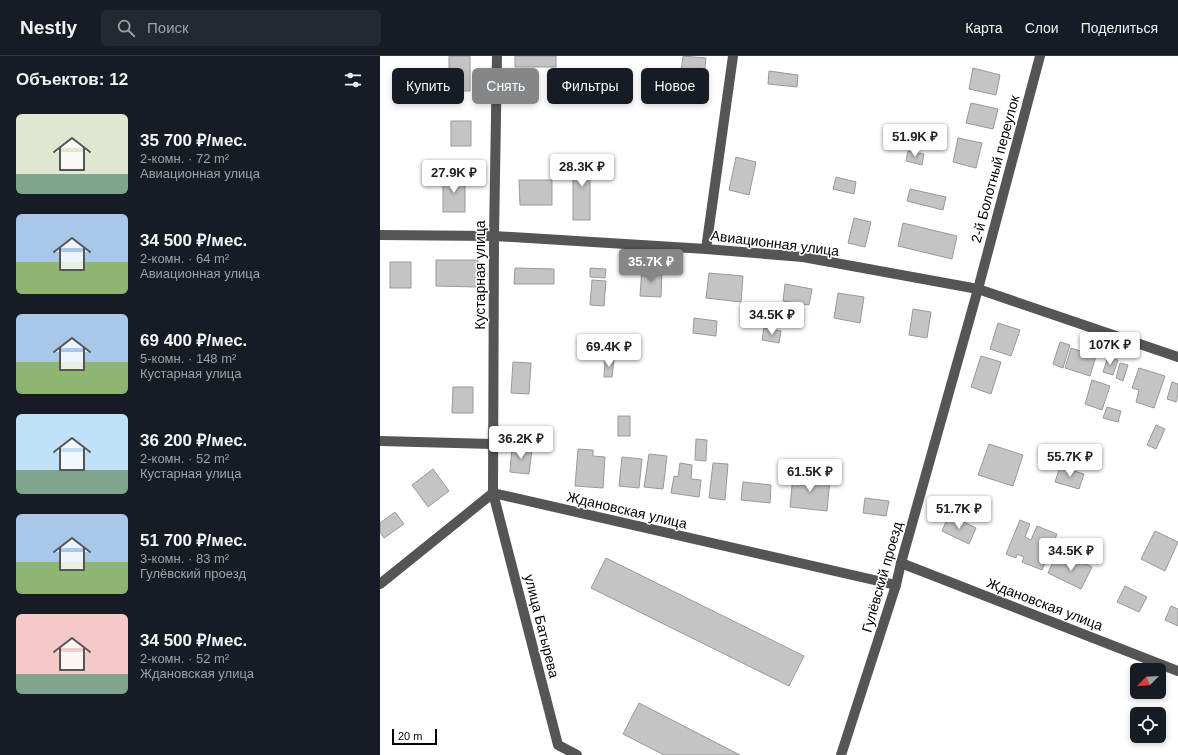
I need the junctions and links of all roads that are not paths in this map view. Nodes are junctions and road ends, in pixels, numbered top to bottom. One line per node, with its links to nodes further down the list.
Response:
1 (497, 56): 5 (street, Кустарная улица)
2 (733, 56): 6 (street)
3 (1040, 56): 7 (street, 2-й Болотный переулок)
4 (380, 235): 5 (street, Авиационная улица)
5 (494, 236): 6 (street, Авиационная улица); 10 (street, Кустарная улица)
6 (706, 249): 7 (street, Авиационная улица)
7 (978, 289): 8 (street, Авиационная улица); 12 (street, Гулёвский проезд)
8 (1178, 357)
9 (380, 440): 10 (street)
10 (493, 444): 11 (street, Кустарная улица)
11 (493, 494): 13 (street); 14 (street, Ждановская улица); 16 (street, улица Батырева)
12 (901, 563): 14 (street, Гулёвский проезд); 15 (street, Ждановская улица)
13 (380, 584)
14 (896, 585): 17 (street, Гулёвский проезд)
15 (1178, 671)
16 (577, 755)
17 (841, 755)

